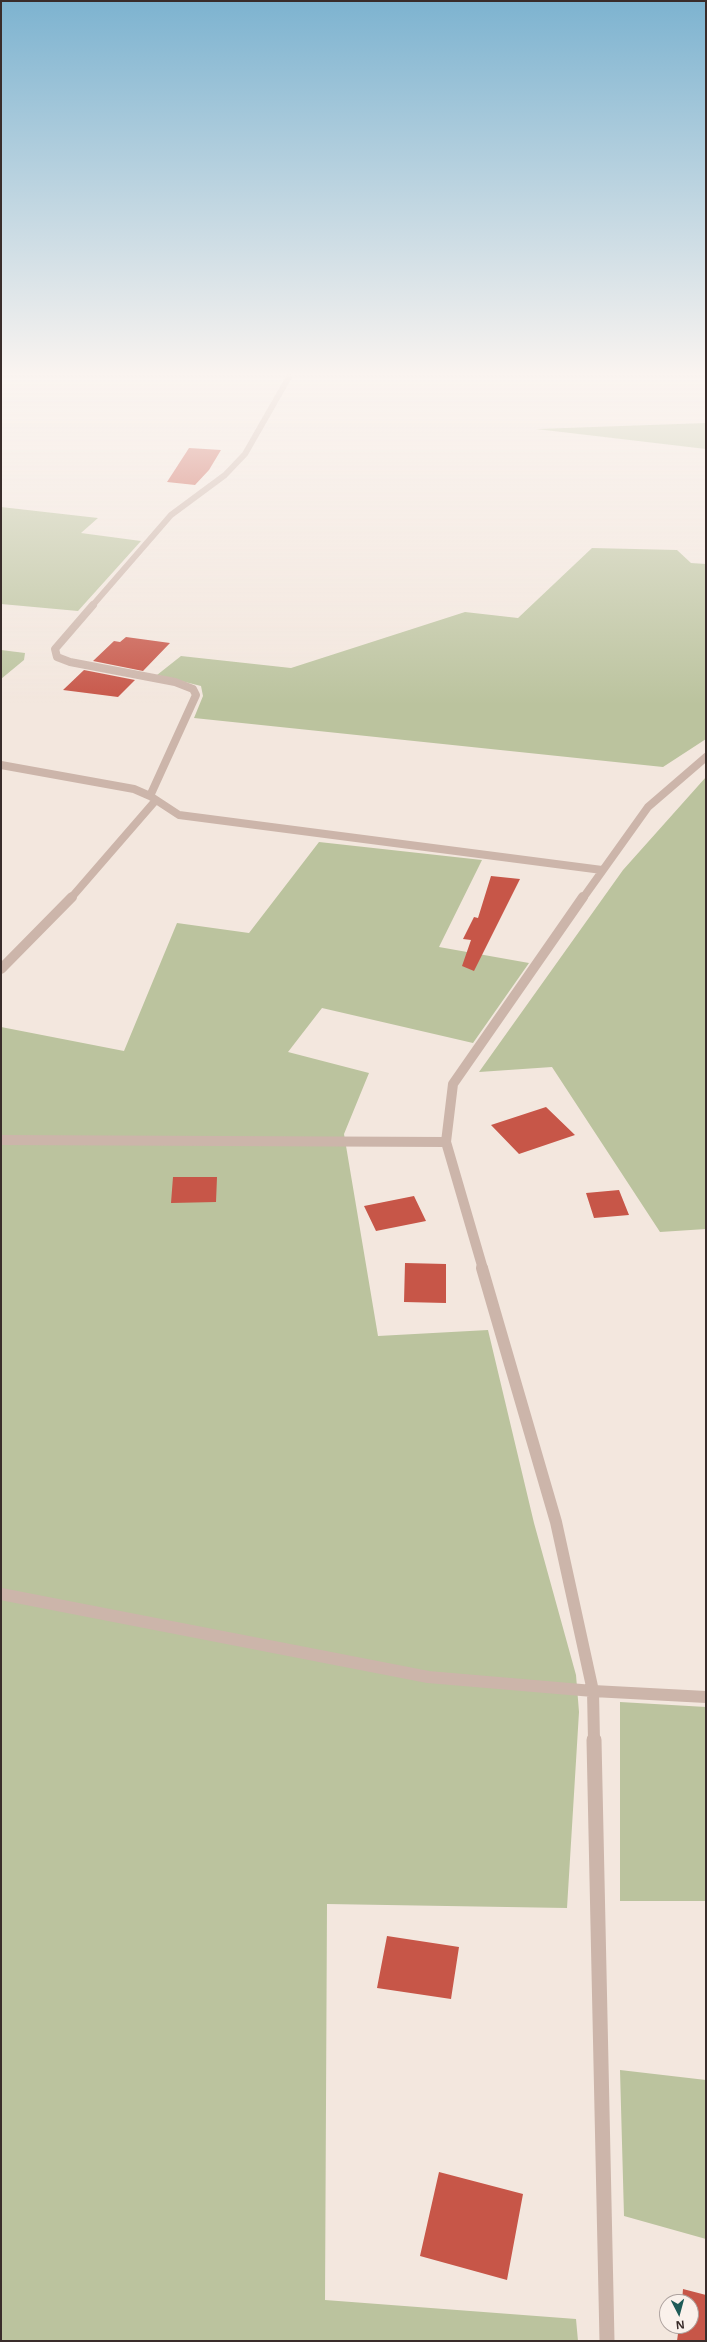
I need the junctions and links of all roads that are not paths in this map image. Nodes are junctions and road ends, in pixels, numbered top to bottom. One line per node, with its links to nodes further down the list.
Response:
1 (210, 486): 4 (street)
2 (706, 757): 5 (street)
3 (1, 765): 4 (street)
4 (153, 798): 5 (street); 6 (street)
5 (602, 870): 8 (street)
6 (1, 969)
7 (1, 1140): 8 (street)
8 (446, 1142): 10 (street)
9 (1, 1594): 10 (street)
10 (593, 1691): 11 (street); 12 (street)
11 (706, 1697)
12 (607, 2341)

